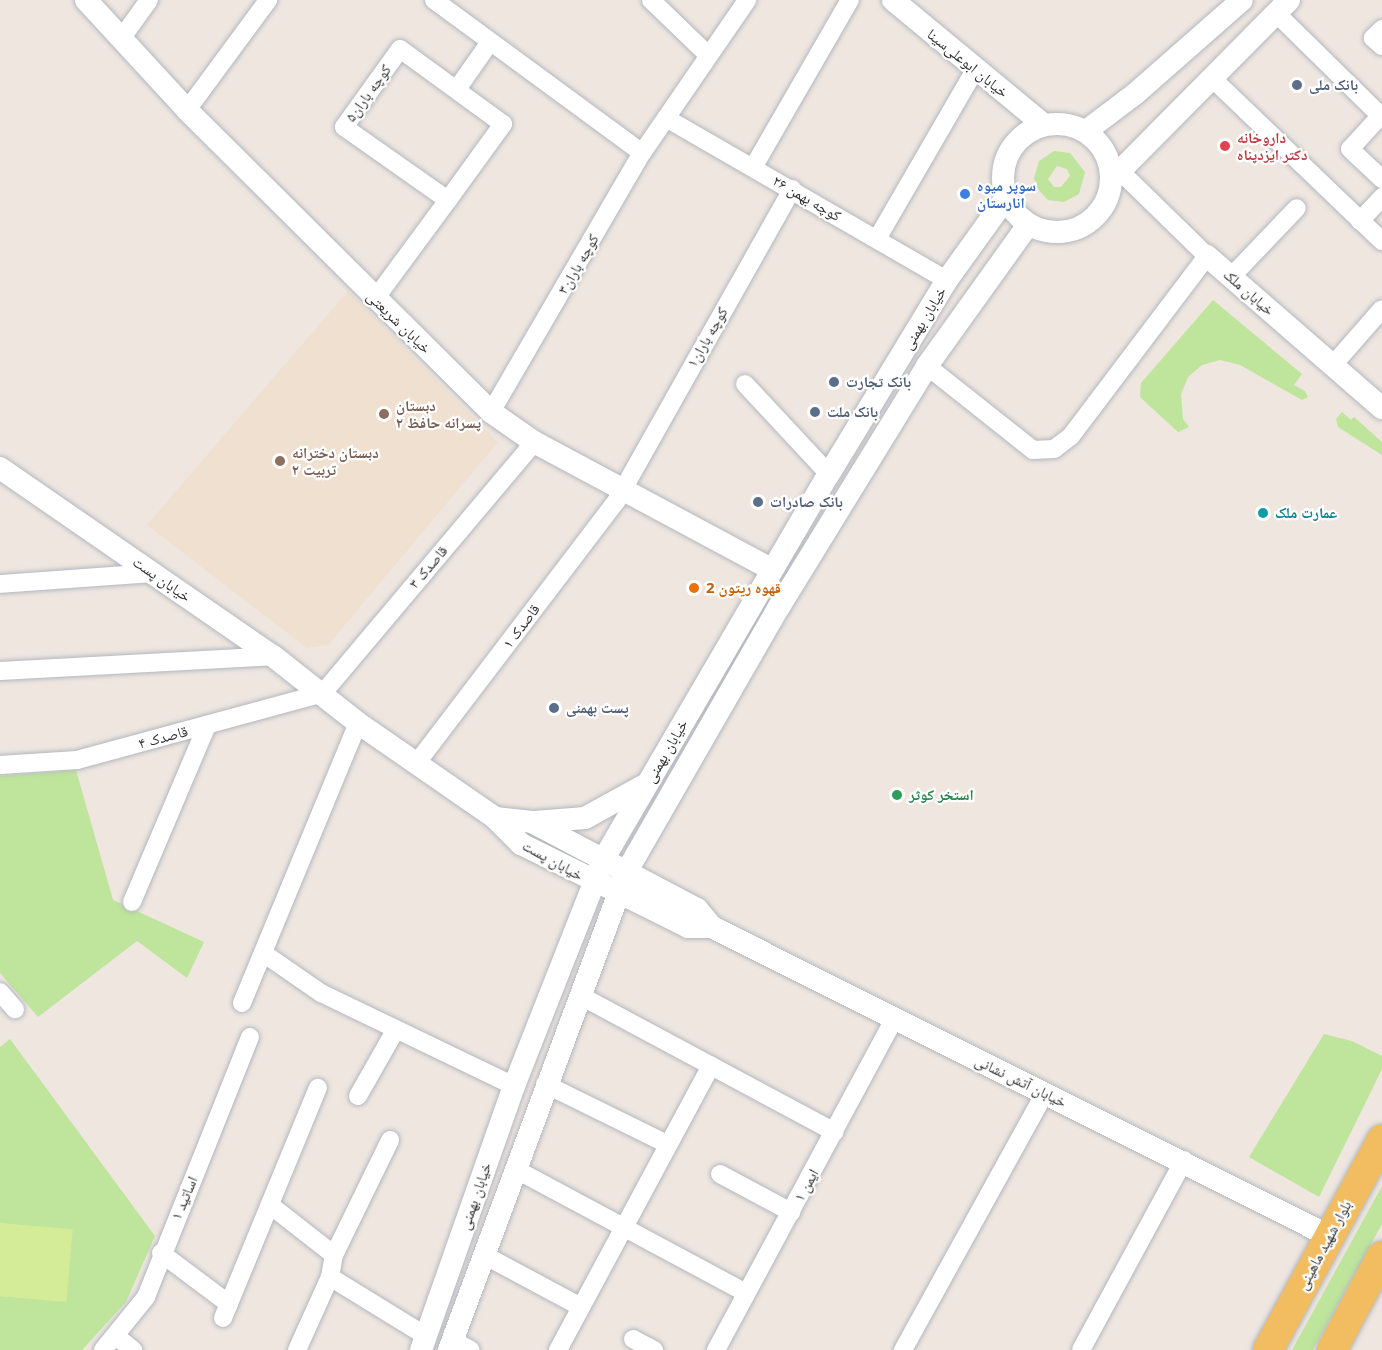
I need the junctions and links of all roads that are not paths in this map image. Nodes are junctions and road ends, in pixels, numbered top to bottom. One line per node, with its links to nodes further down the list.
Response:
1 (86, 0): 14 (street, خیابان شریعتی)
2 (149, 0): 14 (street)
3 (268, 0): 21 (street)
4 (434, 0): 15 (street)
5 (651, 0): 17 (street)
6 (747, 0): 17 (street, کوچه باران۳)
7 (850, 0): 27 (street)
8 (893, 0): 18 (street, خیابان ابوعلی‌سینا)
9 (1224, 0): 12 (street)
10 (1242, 0): 12 (street)
11 (1282, 6): 19 (street); 22 (street)
12 (1214, 26): 25 (street)
13 (1382, 28): 16 (street)
14 (121, 39): 21 (street, خیابان شریعتی)
15 (490, 42): 20 (street); 26 (street)
16 (1382, 46)
17 (708, 55): 23 (street, کوچه باران۳)
18 (975, 70): 24 (street, خیابان ابوعلی‌سینا); 37 (street)
19 (1213, 79): 28 (street); 35 (street)
20 (457, 89): 33 (street, کوچه باران۵); 33 (street, کوچه باران۵)
21 (187, 110): 42 (street, خیابان شریعتی)
22 (1382, 115): 29 (street)
23 (666, 118): 26 (street, کوچه باران۳); 27 (street, کوچه بهمن ۲۶)
24 (1044, 125): 25 (street); 32 (street)
25 (1086, 131): 28 (street)
26 (642, 153): 48 (street, کوچه باران۳)
27 (754, 166): 30 (street, کوچه بهمن ۲۶)
28 (1116, 176): 36 (street); 39 (street, خیابان ملک)
29 (1382, 178)
30 (792, 189): 37 (street, کوچه بهمن ۲۶); 52 (street, کوچه باران۱)
31 (1382, 197): 35 (street)
32 (1005, 198): 36 (street); 41 (street, خیابان بهمنی)
33 (448, 200): 42 (street, کوچه باران۵)
34 (1297, 208): 40 (street)
35 (1360, 221): 38 (street)
36 (1028, 225): 45 (street, خیابان بهمنی)
37 (878, 239): 41 (street, کوچه بهمن ۲۶)
38 (1382, 241)
39 (1207, 256): 40 (street, خیابان ملک); 45 (street)
40 (1231, 276): 44 (street, خیابان ملک)
41 (947, 280): 51 (street, خیابان بهمنی)
42 (375, 299): 48 (street, خیابان شریعتی)
43 (1382, 309): 44 (street)
44 (1333, 365): 47 (street, خیابان ملک)
45 (927, 366): 67 (street, خیابان بهمنی)
46 (745, 384): 51 (street)
47 (1382, 408)
48 (491, 411): 49 (street, خیابان شریعتی)
49 (534, 442): 52 (street, خیابان شریعتی); 58 (street, قاصدک ۳)
50 (0, 468): 54 (street, خیابان پست)
51 (829, 474): 53 (street, خیابان بهمنی)
52 (621, 486): 53 (street, خیابان شریعتی); 61 (street, قاصدک ۱)
53 (771, 569): 63 (street, خیابان بهمنی)
54 (155, 573): 55 (street); 56 (street, خیابان پست)
55 (0, 584)
56 (273, 656): 57 (street); 58 (street, خیابان پست)
57 (0, 671)
58 (323, 693): 59 (street, خیابان پست); 60 (street, قاصدک ۴)
59 (358, 723): 61 (street, خیابان پست); 72 (street)
60 (207, 725): 62 (street, قاصدک ۴); 70 (street)
61 (416, 764): 64 (street, خیابان پست)
62 (0, 765)
63 (647, 784): 65 (street); 66 (street, خیابان بهمنی)
64 (495, 818): 65 (street, خیابان پست); 68 (street, خیابان پست)
65 (532, 822): 66 (street, خیابان پست)
66 (603, 860): 67 (street, خیابان پست); 68 (street, خیابان بهمنی)
67 (627, 871): 69 (street, خیابان بهمنی); 71 (street, خیابان آتش نشانی)
68 (593, 881): 69 (street, خیابان پست); 82 (street, خیابان بهمنی)
69 (617, 892): 71 (street, خیابان آتش نشانی); 74 (street, خیابان بهمنی)
70 (132, 902)
71 (712, 927): 77 (street, خیابان آتش نشانی)
72 (263, 952): 75 (street); 78 (street)
73 (0, 992): 76 (street)
74 (579, 994): 80 (street); 81 (street, خیابان بهمنی)
75 (242, 1003)
76 (15, 1009)
77 (894, 1020): 84 (street, خیابان آتش نشانی); 86 (street, ایمن ۱)
78 (395, 1031): 82 (street); 85 (street)
79 (250, 1037): 97 (street, اساتید ۱)
80 (711, 1066): 86 (street); 89 (street)
81 (545, 1084): 89 (street); 91 (street, خیابان بهمنی)
82 (514, 1086): 106 (street, خیابان بهمنی)
83 (318, 1088): 93 (street)
84 (1045, 1093): 90 (street, خیابان آتش نشانی); 114 (street)
85 (358, 1096)
86 (835, 1132): 94 (street, ایمن ۱)
87 (390, 1140): 98 (street)
88 (1382, 1140): 96 (main road, بلوار شهید ماهینی)
89 (668, 1144): 95 (street)
90 (1184, 1160): 96 (street, خیابان آتش نشانی); 115 (street)
91 (515, 1169): 95 (street); 99 (street, خیابان بهمنی)
92 (720, 1174): 94 (street)
93 (270, 1204): 97 (street); 98 (street)
94 (791, 1212): 102 (street, ایمن ۱)
95 (622, 1228): 102 (street); 103 (street)
96 (1329, 1236): 116 (main road, بلوار شهید ماهینی)
97 (161, 1253): 104 (street, اساتید ۱)
98 (334, 1255): 101 (street)
99 (484, 1255): 103 (street); 107 (street, خیابان بهمنی)
100 (1382, 1256): 117 (main road)
101 (330, 1277): 106 (street); 110 (street)
102 (746, 1293): 113 (street, ایمن ۱)
103 (581, 1306): 111 (street)
104 (117, 1337): 108 (street, اساتید ۱); 109 (street)
105 (633, 1339): 112 (street)
106 (423, 1343)
107 (457, 1347)
108 (104, 1350)
109 (133, 1350)
110 (297, 1350)
111 (558, 1350)
112 (654, 1350)
113 (716, 1350)
114 (903, 1350)
115 (1081, 1350)
116 (1268, 1350)
117 (1332, 1350)

